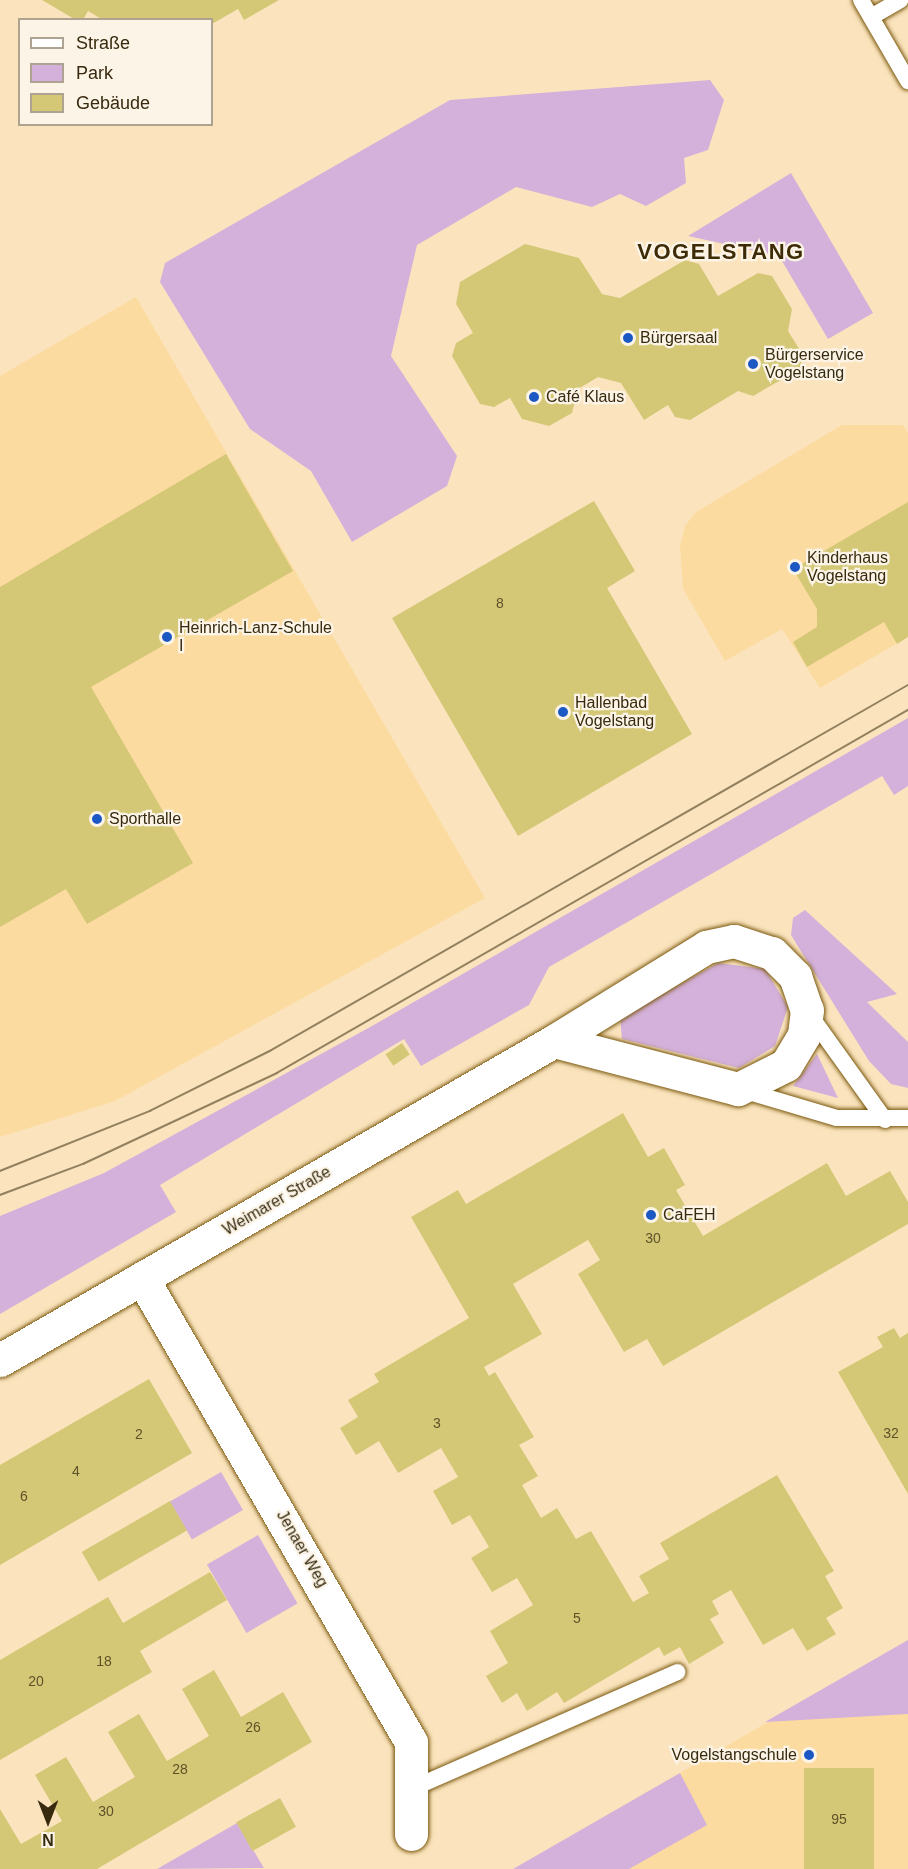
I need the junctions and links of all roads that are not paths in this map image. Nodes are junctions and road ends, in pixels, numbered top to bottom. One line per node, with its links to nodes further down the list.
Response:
1 (861, 0): 3 (lane)
2 (901, 0): 3 (lane)
3 (871, 17): 4 (lane)
4 (908, 81)
5 (807, 1010): 6 (street, Weimarer Straße); 7 (street); 9 (lane, Weimarer Straße)
6 (554, 1041): 7 (street); 10 (street, Weimarer Straße)
7 (738, 1089): 9 (lane)
8 (908, 1118): 9 (lane)
9 (885, 1120)
10 (142, 1278): 11 (street, Weimarer Straße); 13 (street, Jenaer Weg)
11 (0, 1360)
12 (677, 1672): 13 (lane)
13 (411, 1789): 14 (street, Jenaer Weg)
14 (411, 1834)

